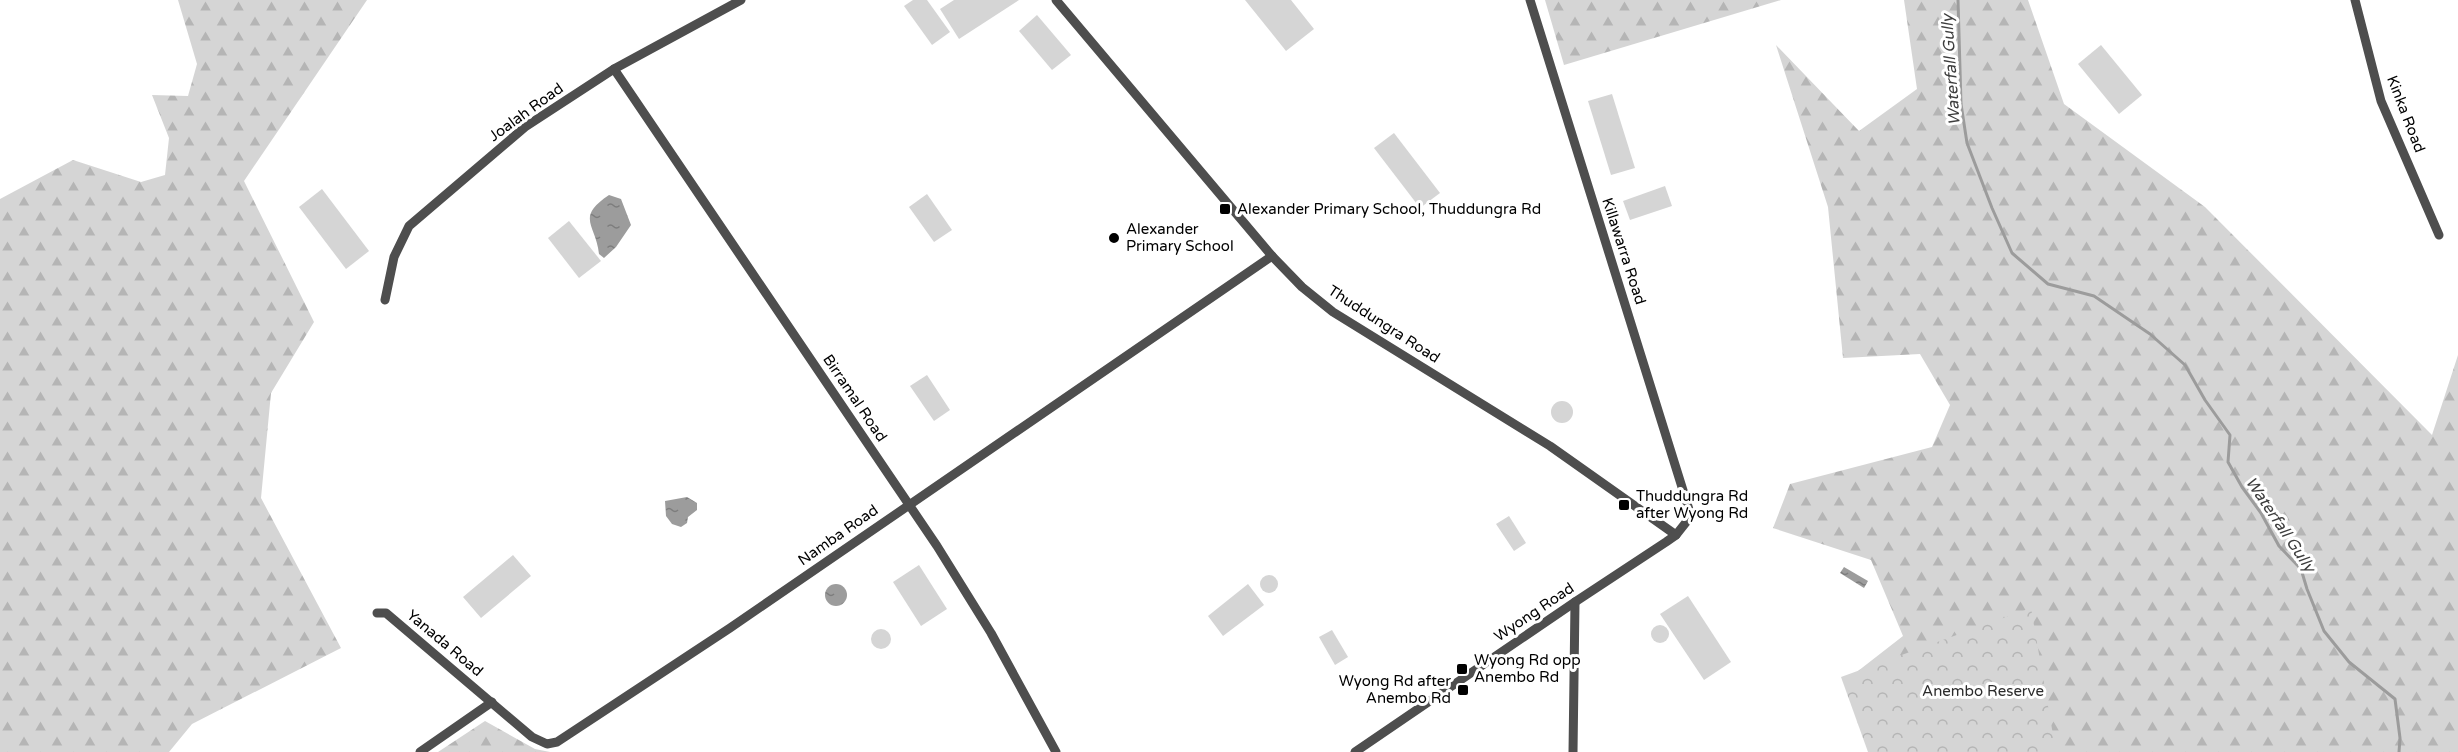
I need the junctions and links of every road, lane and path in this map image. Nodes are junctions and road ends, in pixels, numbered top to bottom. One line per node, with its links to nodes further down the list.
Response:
1 (741, 0): 5 (street, Joalah Road)
2 (1056, 0): 7 (street, Thuddungra Road)
3 (1530, 0): 10 (street, Killawarra Road)
4 (2355, 0): 6 (street, Kinka Road)
5 (614, 69): 8 (street, Joalah Road); 9 (street, Birramal Road)
6 (2439, 235)
7 (1272, 256): 9 (street, Namba Road); 11 (street, Thuddungra Road)
8 (385, 300)
9 (908, 505): 14 (street, Namba Road); 16 (street, Birramal Road)
10 (1691, 511): 11 (street, Wyong Road)
11 (1676, 535): 12 (street, Wyong Road)
12 (1575, 602): 17 (street, Wyong Road); 18 (street)
13 (377, 613): 14 (street, Yanada Road)
14 (492, 702): 15 (street)
15 (420, 752)
16 (1056, 752)
17 (1355, 752)
18 (1573, 752)

